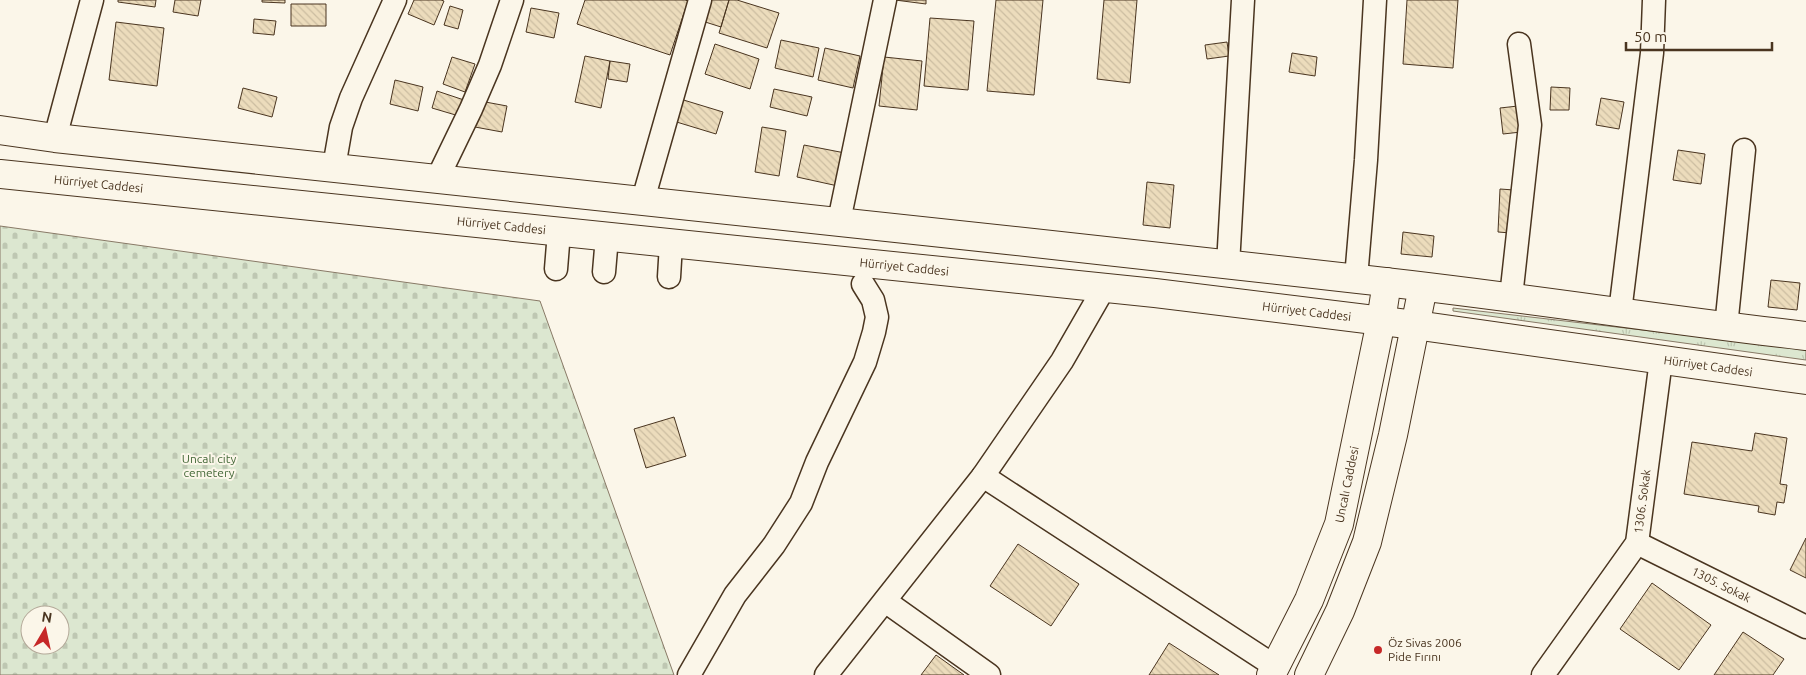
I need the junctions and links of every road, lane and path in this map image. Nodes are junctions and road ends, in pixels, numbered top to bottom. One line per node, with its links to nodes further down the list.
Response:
1 (92, 0): 11 (street)
2 (395, 0): 13 (street)
3 (512, 0): 15 (street)
4 (700, 0): 16 (street)
5 (885, 0): 17 (street)
6 (1243, 0): 21 (street)
7 (1375, 0): 25 (street)
8 (1654, 0): 31 (street)
9 (1519, 44): 30 (street)
10 (0, 130): 11 (main road)
11 (56, 138): 13 (main road)
12 (1744, 150): 34 (street)
13 (334, 168): 15 (main road)
14 (0, 174): 18 (main road, Hürriyet Caddesi)
15 (440, 179): 16 (main road)
16 (643, 200): 17 (main road)
17 (839, 222): 21 (main road)
18 (559, 232): 19 (main road, Hürriyet Caddesi); 22 (street)
19 (606, 237): 20 (main road, Hürriyet Caddesi); 23 (street)
20 (671, 244): 24 (street); 29 (main road, Hürriyet Caddesi)
21 (1228, 265): 25 (main road)
22 (556, 269)
23 (604, 272)
24 (669, 277)
25 (1356, 278): 26 (main road)
26 (1387, 282): 28 (main road); 32 (main road, Uncalı Caddesi)
27 (863, 284): 43 (street)
28 (1423, 287): 30 (main road); 33 (main road)
29 (1104, 288): 32 (main road, Hürriyet Caddesi); 38 (street)
30 (1511, 297): 31 (main road)
31 (1620, 312): 34 (main road)
32 (1381, 321): 33 (main road, Hürriyet Caddesi); 42 (main road, Uncalı Caddesi)
33 (1415, 325): 36 (main road, Hürriyet Caddesi); 46 (main road)
34 (1726, 327): 35 (main road)
35 (1806, 336)
36 (1660, 360): 37 (main road, Hürriyet Caddesi); 39 (street, 1306. Sokak)
37 (1806, 380)
38 (983, 476): 40 (street); 42 (street)
39 (1637, 543): 41 (street, 1305. Sokak); 47 (street, 1306. Sokak)
40 (885, 601): 44 (street); 45 (street)
41 (1806, 627)
42 (1274, 671)
43 (690, 675)
44 (826, 675)
45 (988, 675)
46 (1309, 675)
47 (1543, 675)

